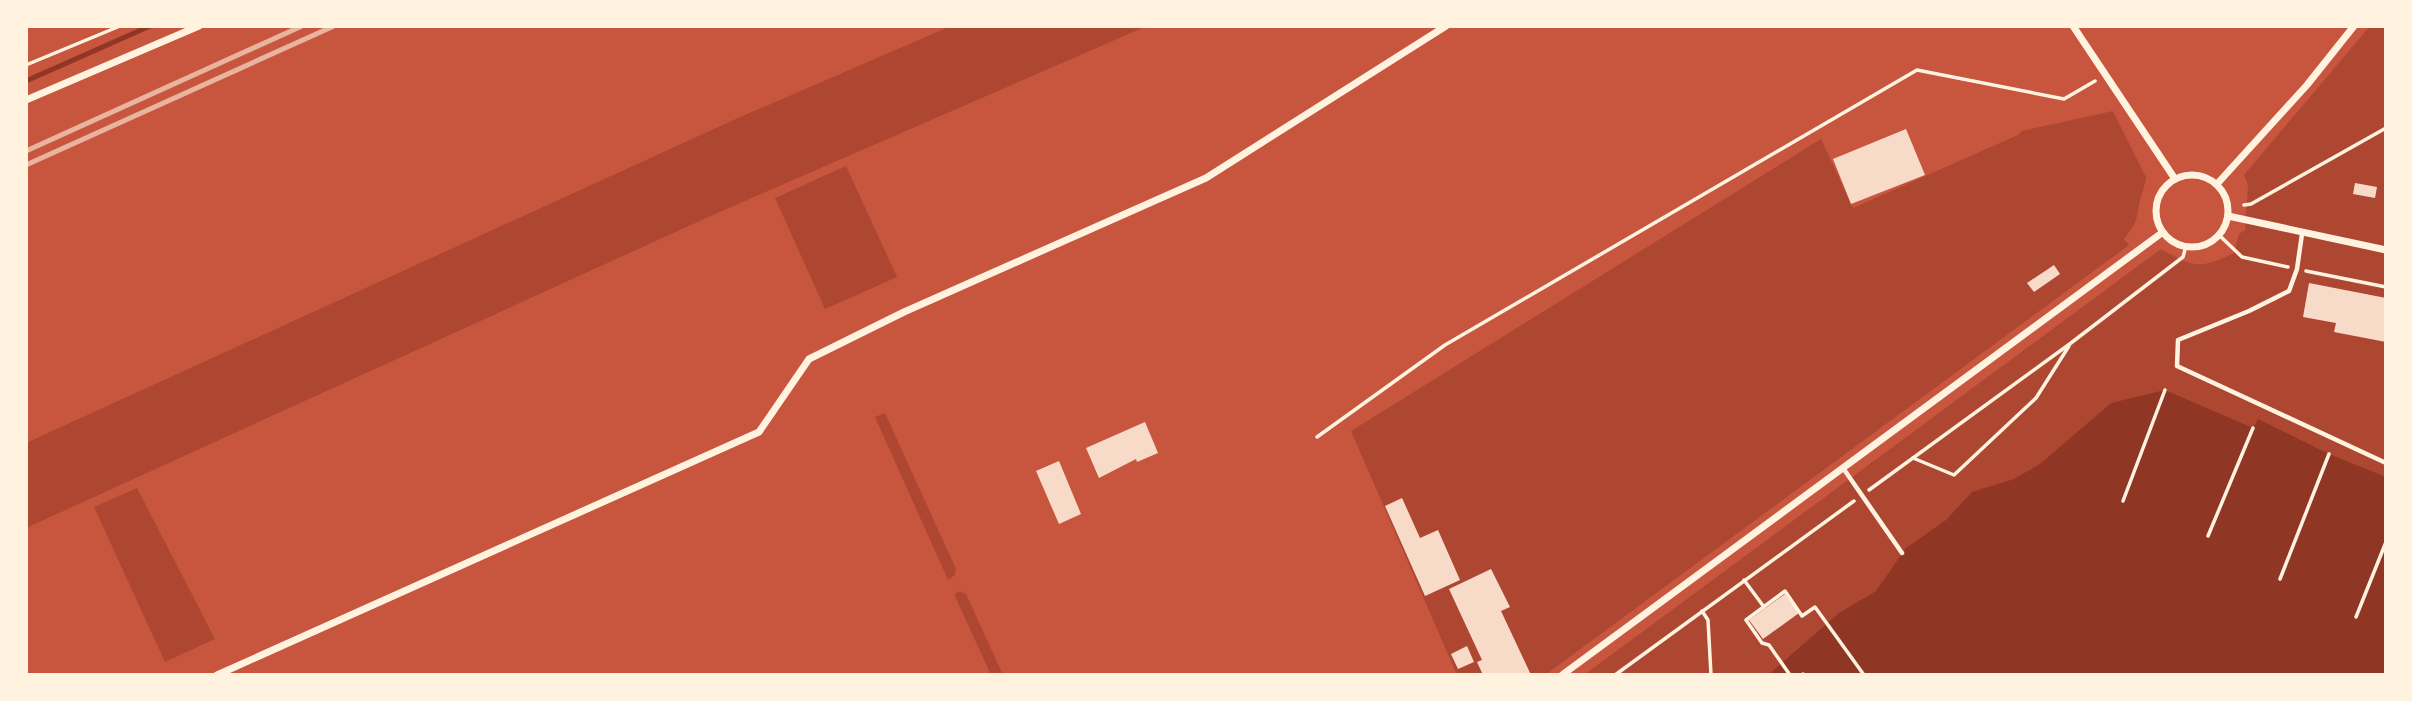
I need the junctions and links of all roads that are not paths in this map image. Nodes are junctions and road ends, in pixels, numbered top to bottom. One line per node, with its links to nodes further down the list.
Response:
1 (199, 26): 5 (street)
2 (1446, 26): 15 (street)
3 (2073, 26): 6 (street)
4 (2354, 26): 7 (street)
5 (26, 100)
6 (2175, 179): 7 (street); 9 (street)
7 (2217, 184): 8 (street)
8 (2228, 212): 9 (street); 10 (street)
9 (2163, 232): 13 (street)
10 (2302, 234): 11 (street); 12 (lane)
11 (2386, 250)
12 (2386, 463)
13 (1843, 468): 14 (lane); 16 (street)
14 (1902, 553)
15 (217, 675)
16 (1562, 675)

